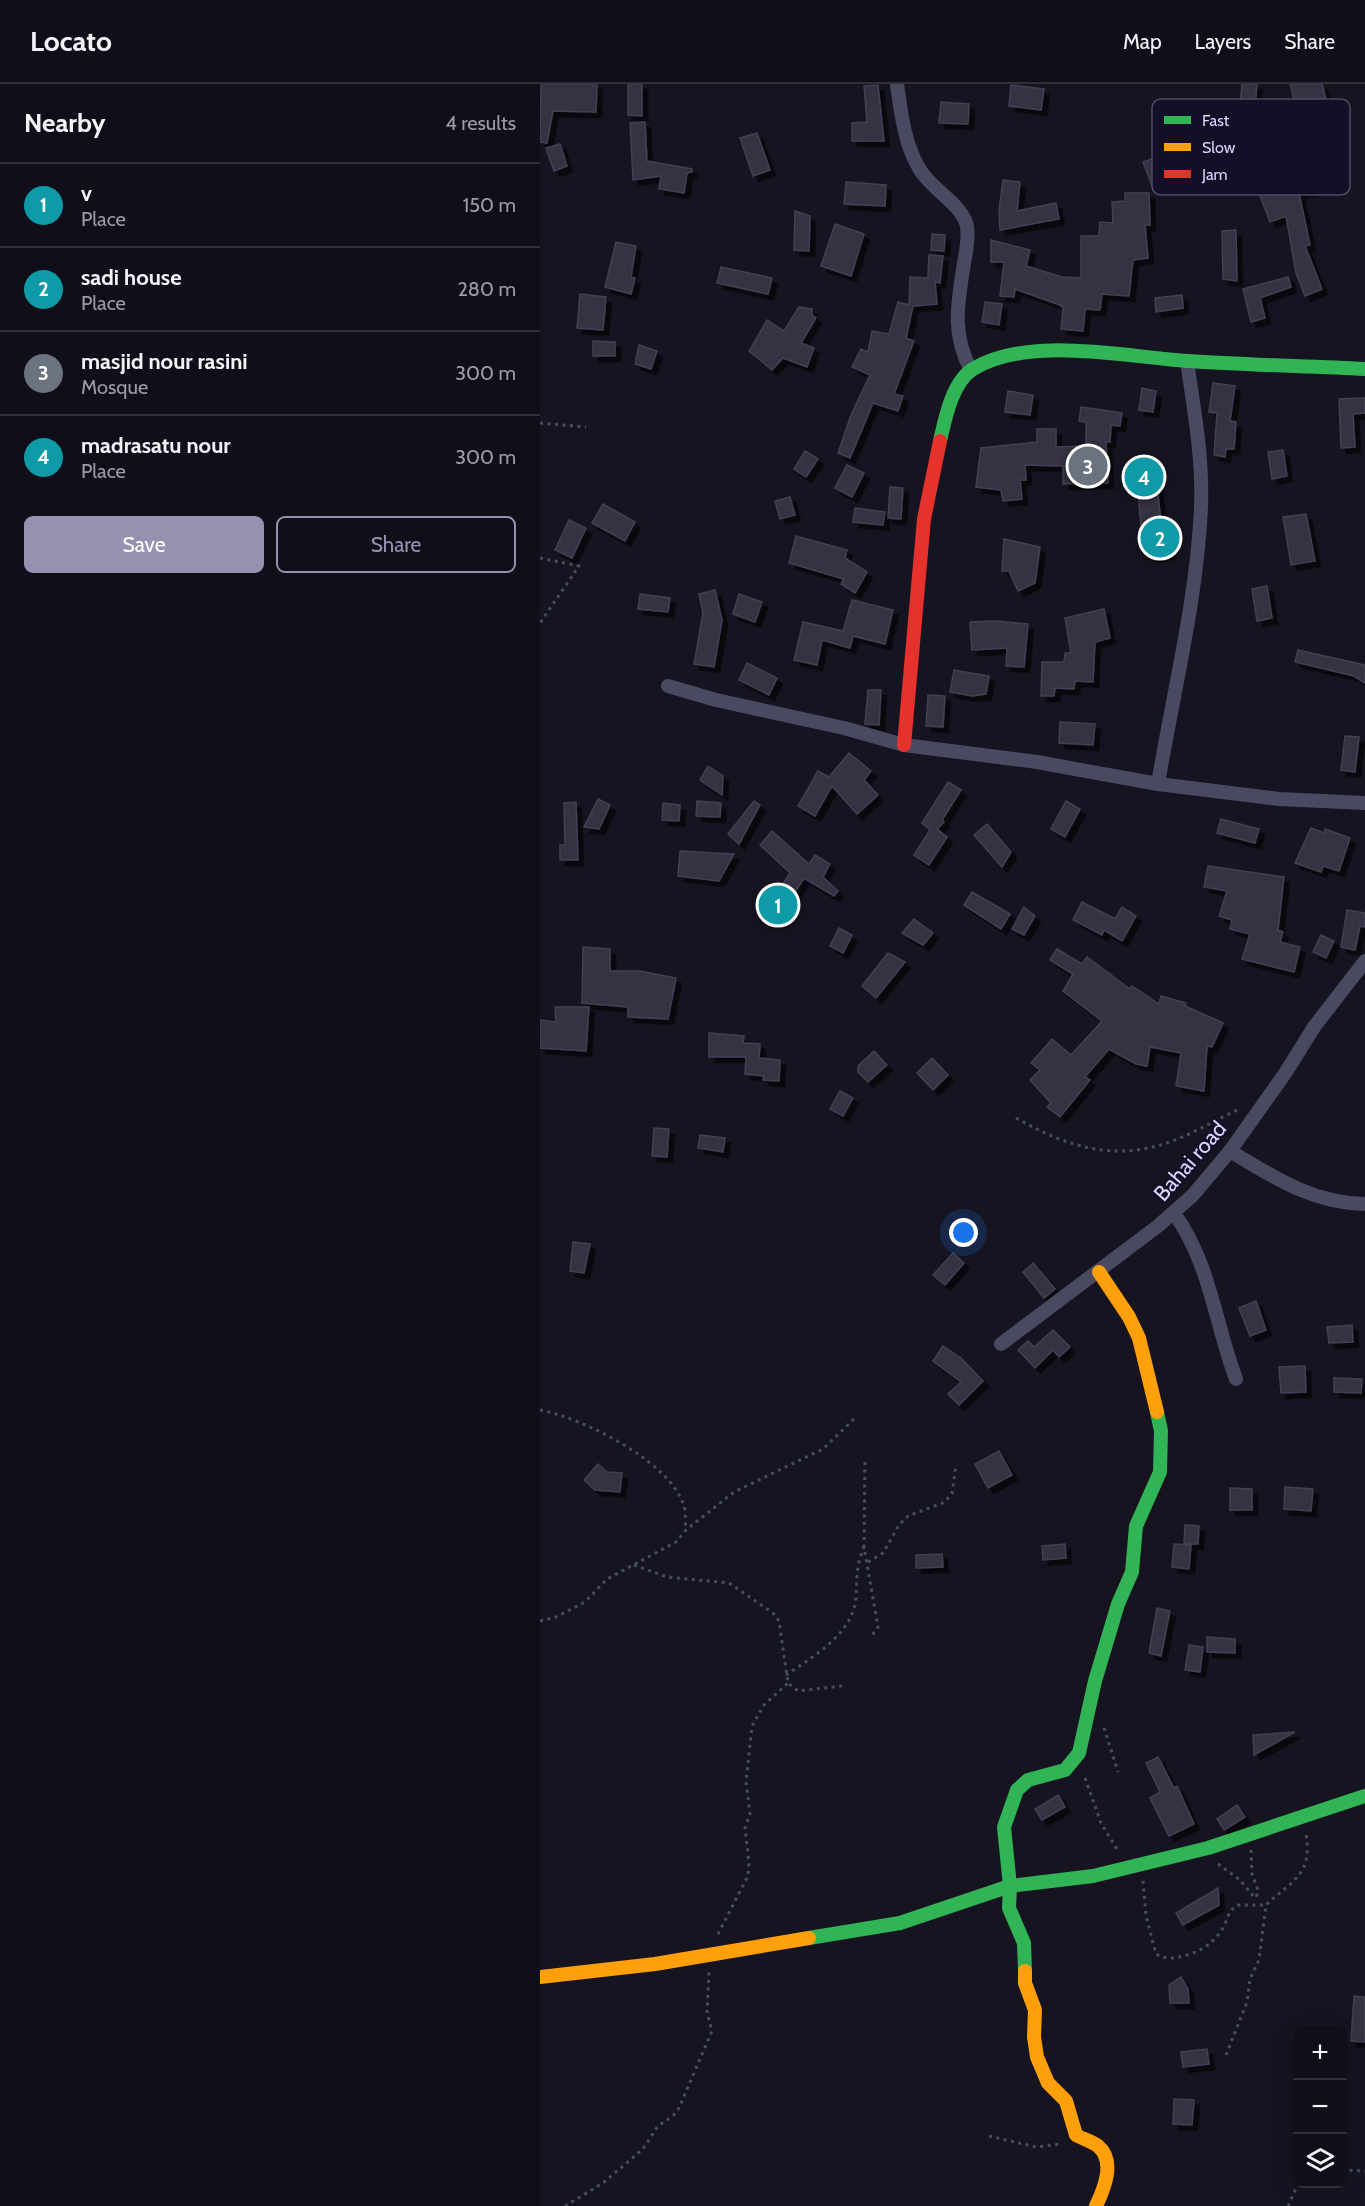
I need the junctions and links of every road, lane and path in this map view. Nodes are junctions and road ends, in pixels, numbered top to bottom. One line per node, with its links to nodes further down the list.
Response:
1 (897, 84): 4 (street)
2 (1187, 361): 3 (street); 4 (street); 11 (street)
3 (1365, 369)
4 (970, 370): 10 (street)
5 (540, 423): 6 (path)
6 (586, 427)
7 (540, 558): 8 (path)
8 (540, 623)
9 (668, 686): 10 (street)
10 (904, 745): 11 (street)
11 (1158, 784): 12 (street)
12 (1365, 803)
13 (1365, 961): 14 (street, Bahai road)
14 (1267, 1098): 15 (path); 16 (street, Bahai road)
15 (1016, 1118)
16 (1230, 1151): 17 (street); 18 (street, Bahai road)
17 (1365, 1204)
18 (1174, 1213): 19 (street, Bahai road); 21 (street)
19 (1099, 1272): 20 (street, Bahai road); 35 (street)
20 (1001, 1344)
21 (1236, 1379)
22 (540, 1410): 26 (path)
23 (854, 1419): 26 (path)
24 (865, 1462): 27 (path)
25 (956, 1465): 28 (path)
26 (686, 1530): 29 (path)
27 (864, 1547): 28 (path); 32 (path)
28 (868, 1562): 31 (path)
29 (634, 1565): 30 (path); 32 (path)
30 (540, 1621)
31 (870, 1638)
32 (786, 1675): 33 (path)
33 (788, 1683): 34 (path); 44 (path)
34 (842, 1686)
35 (1079, 1753): 40 (path); 41 (street)
36 (1365, 1796): 37 (street)
37 (1301, 1818): 38 (street); 43 (path)
38 (1246, 1836): 39 (street); 42 (path)
39 (1208, 1848): 40 (street); 42 (path)
40 (1132, 1868): 41 (street); 42 (path)
41 (1010, 1886): 44 (street); 48 (street)
42 (1256, 1901): 43 (path)
43 (1266, 1905): 46 (path)
44 (713, 1954): 45 (street); 52 (path)
45 (540, 1977)
46 (1226, 2055)
47 (989, 2136): 48 (path)
48 (1079, 2138): 53 (street)
49 (1347, 2170): 50 (path)
50 (1365, 2171)
51 (1296, 2188): 54 (path)
52 (565, 2206)
53 (1096, 2206)
54 (1288, 2206)

